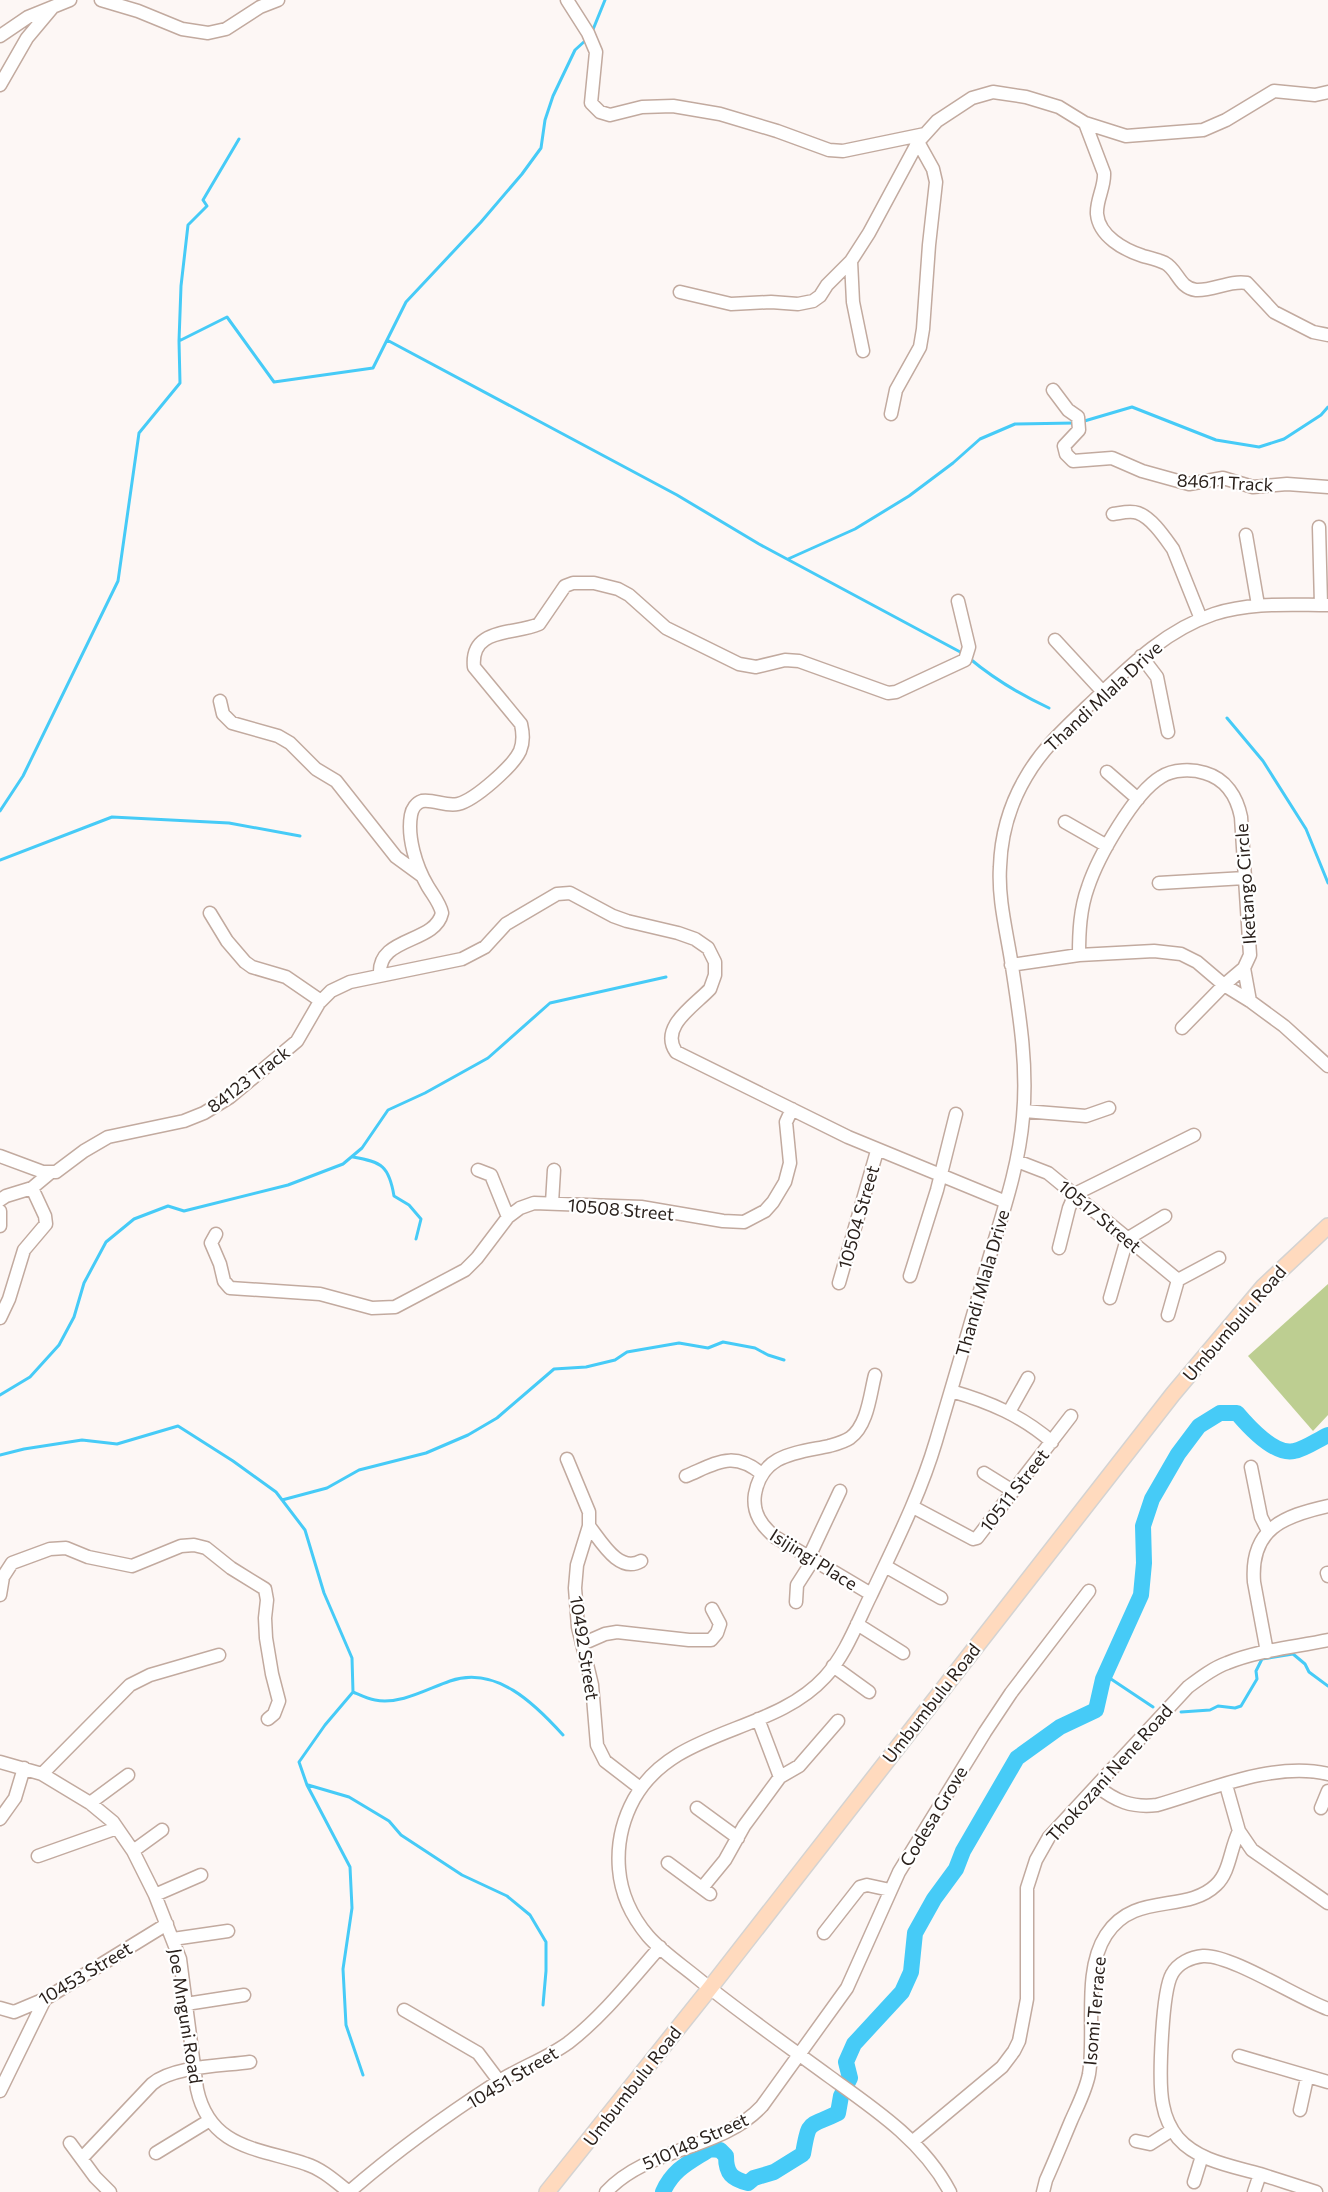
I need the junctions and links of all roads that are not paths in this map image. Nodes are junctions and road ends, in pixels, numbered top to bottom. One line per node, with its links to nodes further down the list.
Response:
1 (70, 0): 5 (street)
2 (101, 0): 3 (street)
3 (278, 0)
4 (567, 0): 10 (street)
5 (53, 7): 6 (street); 7 (street)
6 (0, 36)
7 (0, 85)
8 (1328, 92): 9 (street)
9 (1085, 123): 10 (street); 13 (street)
10 (921, 138): 11 (street); 16 (street)
11 (851, 261): 12 (street); 14 (street)
12 (680, 292)
13 (1328, 335)
14 (863, 351)
15 (1053, 390): 17 (street, 84611 Track)
16 (891, 414)
17 (1328, 487)
18 (1113, 514): 24 (street)
19 (1319, 527): 23 (street)
20 (1246, 535): 22 (street)
21 (958, 601): 34 (street)
22 (1258, 605): 23 (street, Thandi Mlala Drive); 24 (street, Thandi Mlala Drive)
23 (1324, 605)
24 (1201, 619): 26 (street, Thandi Mlala Drive)
25 (1055, 640): 27 (street)
26 (1142, 656): 27 (street, Thandi Mlala Drive); 29 (street)
27 (1103, 692): 39 (street, Thandi Mlala Drive)
28 (220, 700): 34 (street)
29 (1168, 732)
30 (1107, 772): 31 (street)
31 (1138, 799): 33 (street, Iketango Circle); 35 (street, Iketango Circle)
32 (1065, 822): 33 (street)
33 (1107, 846): 38 (street, Iketango Circle)
34 (422, 876): 41 (street)
35 (1245, 878): 36 (street); 40 (street, Iketango Circle)
36 (1159, 883)
37 (210, 913): 43 (street)
38 (1079, 955): 39 (street); 42 (street)
39 (1011, 965): 49 (street, Thandi Mlala Drive)
40 (1244, 968): 42 (street, Iketango Circle); 44 (street)
41 (380, 975): 43 (street, 84123 Track); 48 (street, 84123 Track)
42 (1224, 985): 44 (street); 45 (street, Iketango Circle)
43 (321, 1001): 57 (street, 84123 Track)
44 (1250, 1001): 46 (street)
45 (1182, 1028)
46 (1328, 1066)
47 (1109, 1108): 49 (street)
48 (792, 1109): 52 (street); 63 (street, 10508 Street)
49 (1024, 1111): 54 (street, Thandi Mlala Drive)
50 (956, 1113): 58 (street)
51 (1194, 1135): 60 (street)
52 (877, 1151): 58 (street); 75 (street, 10504 Street)
53 (0, 1156): 57 (street)
54 (1017, 1161): 60 (street, 10517 Street); 62 (street, Thandi Mlala Drive)
55 (478, 1170): 66 (street)
56 (554, 1170): 63 (street)
57 (50, 1173): 59 (street, 84123 Track)
58 (940, 1176): 62 (street); 73 (street)
59 (33, 1188): 61 (street); 78 (street)
60 (1075, 1194): 70 (street, 10517 Street); 71 (street)
61 (0, 1200)
62 (1006, 1202): 81 (street, Thandi Mlala Drive)
63 (552, 1203): 66 (street, 10508 Street)
64 (0, 1211): 67 (street)
65 (1165, 1216): 70 (street)
66 (508, 1217): 69 (street, 10508 Street)
67 (0, 1226)
68 (1328, 1226): 146 (main road, Umbumbulu Road)
69 (216, 1234)
70 (1127, 1239): 74 (street, 10517 Street); 76 (street)
71 (1059, 1248)
72 (1219, 1258): 74 (street)
73 (910, 1276)
74 (1178, 1280): 77 (street)
75 (839, 1282)
76 (1110, 1298)
77 (1168, 1315)
78 (0, 1318)
79 (875, 1375): 88 (street)
80 (1028, 1378): 82 (street)
81 (951, 1391): 82 (street); 93 (street, Thandi Mlala Drive)
82 (1009, 1412): 84 (street)
83 (1071, 1416): 84 (street, 10511 Street)
84 (1052, 1442): 91 (street, 10511 Street)
85 (567, 1459): 94 (street, 10492 Street)
86 (1251, 1467): 95 (street)
87 (984, 1473): 91 (street)
88 (762, 1474): 89 (street); 96 (street, Isijingi Place)
89 (686, 1476)
90 (840, 1491): 96 (street)
91 (1013, 1491): 93 (street, 10511 Street)
92 (1328, 1506): 95 (street)
93 (913, 1507): 98 (street, Thandi Mlala Drive)
94 (589, 1526): 97 (street); 107 (street, 10492 Street)
95 (1268, 1531): 108 (street)
96 (811, 1558): 100 (street, Isijingi Place); 103 (street)
97 (641, 1561)
98 (885, 1566): 100 (street, Thandi Mlala Drive); 102 (street)
99 (1089, 1590): 138 (street, Codesa Grove)
100 (871, 1594): 105 (street, Thandi Mlala Drive)
101 (0, 1595): 113 (street)
102 (941, 1598)
103 (796, 1602)
104 (712, 1609): 107 (street)
105 (857, 1624): 109 (street); 111 (street, Thandi Mlala Drive)
106 (1328, 1640): 108 (street, Thokozani Nene Road)
107 (582, 1644): 124 (street, 10492 Street)
108 (1267, 1652): 123 (street, Thokozani Nene Road)
109 (903, 1653)
110 (219, 1655): 118 (street)
111 (833, 1666): 112 (street); 114 (street, Thandi Mlala Drive)
112 (869, 1692)
113 (268, 1719)
114 (758, 1719): 121 (street); 124 (street, Thandi Mlala Drive)
115 (838, 1721): 121 (street)
116 (0, 1762): 117 (street, Joe Mnguni Road)
117 (24, 1768): 118 (street, Joe Mnguni Road); 129 (street)
118 (42, 1774): 126 (street, Joe Mnguni Road)
119 (1328, 1774): 122 (street)
120 (128, 1776): 126 (street)
121 (780, 1777): 133 (street)
122 (1226, 1785): 123 (street); 132 (street)
123 (1097, 1786): 165 (street, Thokozani Nene Road)
124 (640, 1788): 145 (street, Thandi Mlala Drive)
125 (1328, 1791): 128 (street)
126 (90, 1803): 130 (street, Joe Mnguni Road)
127 (697, 1808): 133 (street)
128 (1321, 1808)
129 (0, 1819)
130 (117, 1828): 134 (street, Joe Mnguni Road); 135 (street)
131 (162, 1830): 134 (street)
132 (1239, 1832): 140 (street); 178 (street, Isomi Terrace)
133 (738, 1838): 136 (street)
134 (133, 1851): 139 (street, Joe Mnguni Road)
135 (38, 1856)
136 (668, 1863)
137 (201, 1875): 139 (street)
138 (890, 1890): 143 (street); 153 (street, Codesa Grove)
139 (155, 1895): 141 (street, Joe Mnguni Road)
140 (1328, 1903)
141 (167, 1924): 144 (street, Joe Mnguni Road); 148 (street, 10453 Street)
142 (228, 1931): 144 (street)
143 (824, 1933)
144 (173, 1939): 149 (street, Joe Mnguni Road)
145 (660, 1947): 146 (street, Thandi Mlala Drive); 158 (street, 10451 Street)
146 (710, 1988): 153 (street, Thandi Mlala Drive); 175 (main road, Umbumbulu Road)
147 (244, 1995): 149 (street)
148 (45, 1999): 150 (street, 10453 Street); 160 (street)
149 (186, 2004): 156 (street, Joe Mnguni Road)
150 (0, 2008)
151 (1328, 2009): 163 (street)
152 (404, 2010): 158 (street)
153 (800, 2054): 165 (street, Thandi Mlala Drive); 176 (street, 510148 Street)
154 (1239, 2056): 157 (street)
155 (250, 2062): 156 (street)
156 (194, 2070): 162 (street, Joe Mnguni Road); 169 (street)
157 (1307, 2078): 159 (street); 161 (street)
158 (499, 2081): 174 (street, 10451 Street)
159 (1328, 2082)
160 (0, 2091)
161 (1300, 2110)
162 (210, 2120): 167 (street); 174 (street, Joe Mnguni Road)
163 (1172, 2130): 164 (street); 168 (street)
164 (1136, 2141)
165 (912, 2142): 177 (street, Thandi Mlala Drive)
166 (70, 2143): 169 (street)
167 (156, 2153)
168 (1202, 2156): 170 (street); 171 (street)
169 (82, 2158): 173 (street)
170 (1260, 2174): 172 (street); 179 (street)
171 (1194, 2182)
172 (1308, 2191)
173 (110, 2192)
174 (349, 2192)
175 (547, 2192)
176 (606, 2192)
177 (950, 2192)
178 (1043, 2192)
179 (1254, 2192)

